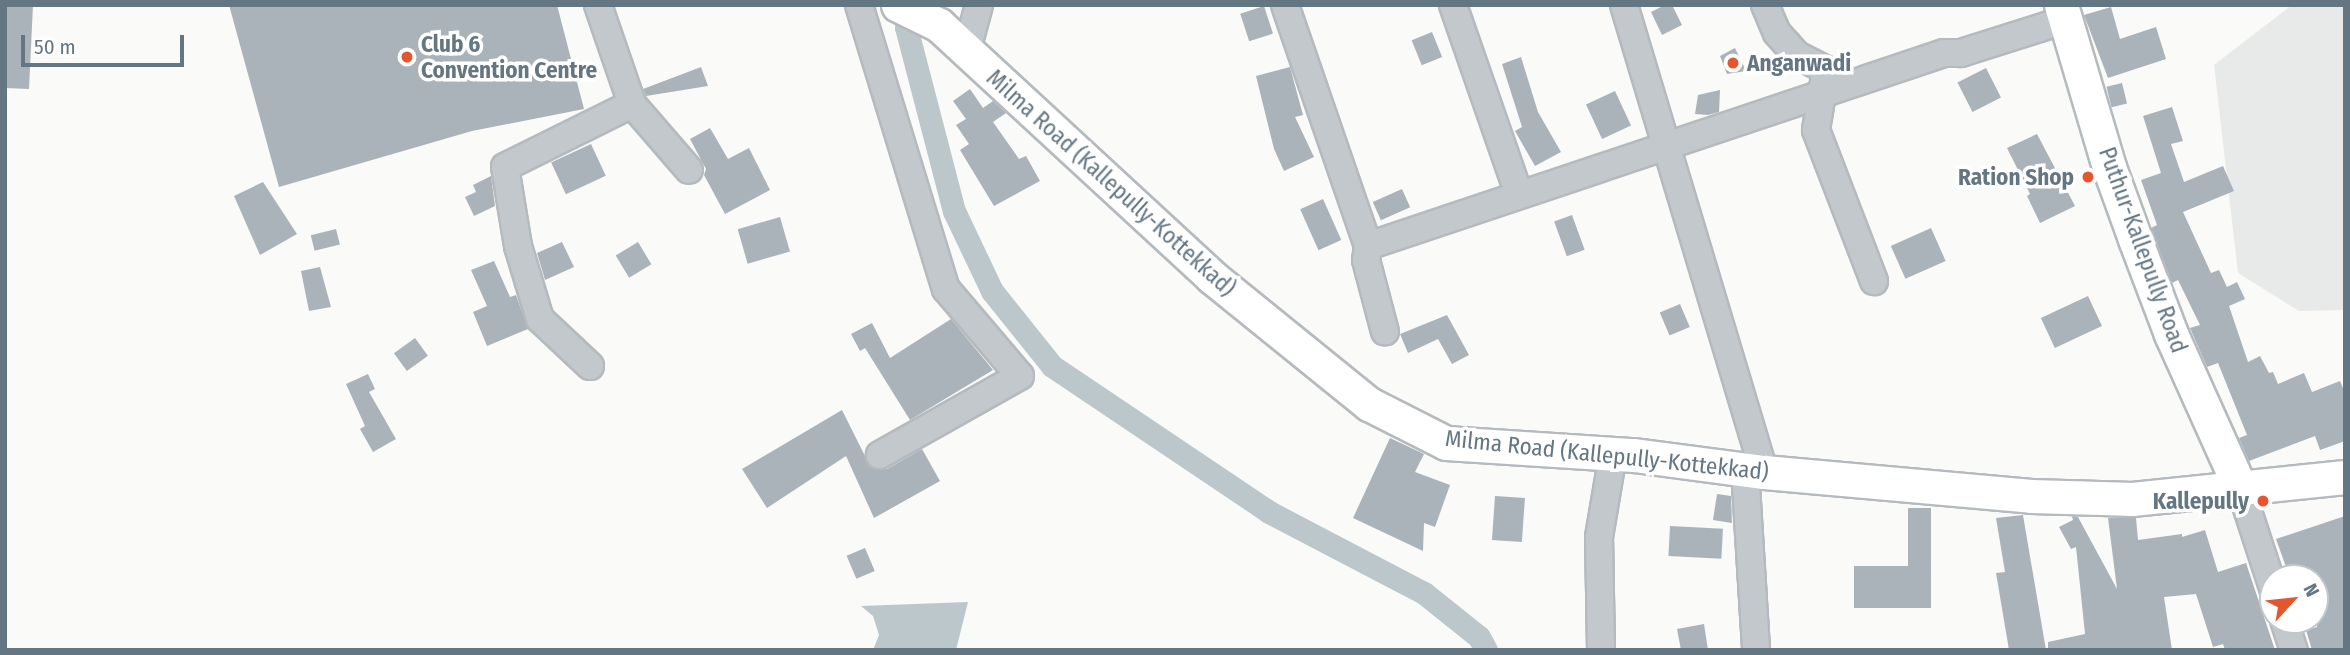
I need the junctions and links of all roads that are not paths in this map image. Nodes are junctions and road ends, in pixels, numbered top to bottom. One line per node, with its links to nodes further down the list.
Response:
1 (597, 5): 12 (street)
2 (859, 5): 21 (street)
3 (898, 5): 10 (main road, Milma Road (Kallepully-Kottekkad))
4 (979, 5): 10 (street)
5 (1285, 5): 16 (street)
6 (1453, 5): 15 (street)
7 (1624, 5): 13 (street)
8 (1766, 5): 11 (street)
9 (2063, 13): 11 (street); 24 (main road, Puthur-Kallepully Road)
10 (966, 53): 20 (main road, Milma Road (Kallepully-Kottekkad))
11 (1821, 94): 13 (street); 17 (street)
12 (632, 104): 14 (street); 19 (street)
13 (1666, 148): 15 (street); 22 (street)
14 (689, 170)
15 (1519, 194): 16 (street)
16 (1368, 246): 18 (street)
17 (1874, 281)
18 (1385, 332)
19 (590, 366)
20 (1613, 454): 22 (main road, Milma Road (Kallepully-Kottekkad)); 26 (street)
21 (880, 455)
22 (1754, 470): 24 (main road, Milma Road (Kallepully-Kottekkad)); 27 (street)
23 (2345, 477): 24 (main road, Milma Road (Kallepully-Kottekkad))
24 (2241, 490): 25 (street)
25 (2265, 564)
26 (1601, 650)
27 (1756, 650)

